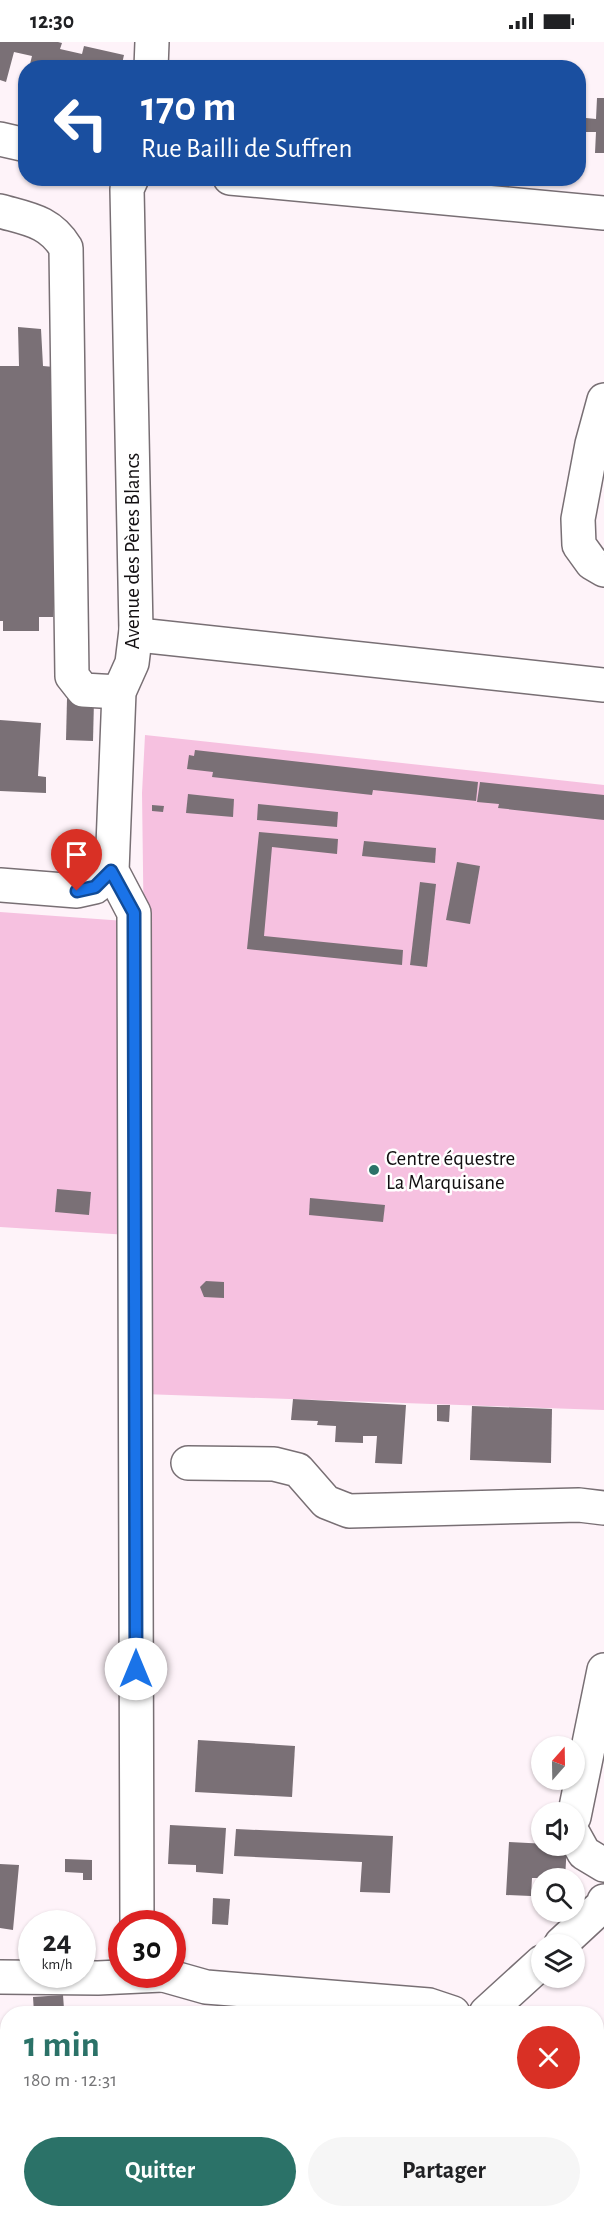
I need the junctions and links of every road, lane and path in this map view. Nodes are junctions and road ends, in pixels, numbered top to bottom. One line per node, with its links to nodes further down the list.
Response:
1 (152, 42): 2 (street)
2 (151, 60)
3 (0, 139): 4 (street)
4 (18, 143)
5 (132, 186): 11 (street, Avenue des Pères Blancs)
6 (315, 186): 8 (street)
7 (0, 211): 13 (street)
8 (604, 213)
9 (604, 400): 10 (street)
10 (604, 570)
11 (136, 630): 12 (street); 13 (street, Avenue des Pères Blancs)
12 (604, 685)
13 (119, 692): 14 (street, Avenue des Pères Blancs)
14 (111, 871): 15 (street); 23 (street)
15 (0, 885)
16 (188, 1463): 17 (street)
17 (604, 1508)
18 (604, 1670): 19 (street)
19 (577, 1802)
20 (585, 1854): 21 (street)
21 (604, 1866)
22 (604, 1901): 24 (street)
23 (137, 1910)
24 (572, 1934)
25 (531, 1972): 30 (street)
26 (0, 1977): 27 (street)
27 (108, 1978)
28 (186, 1982): 29 (street)
29 (432, 2006)
30 (494, 2006)

